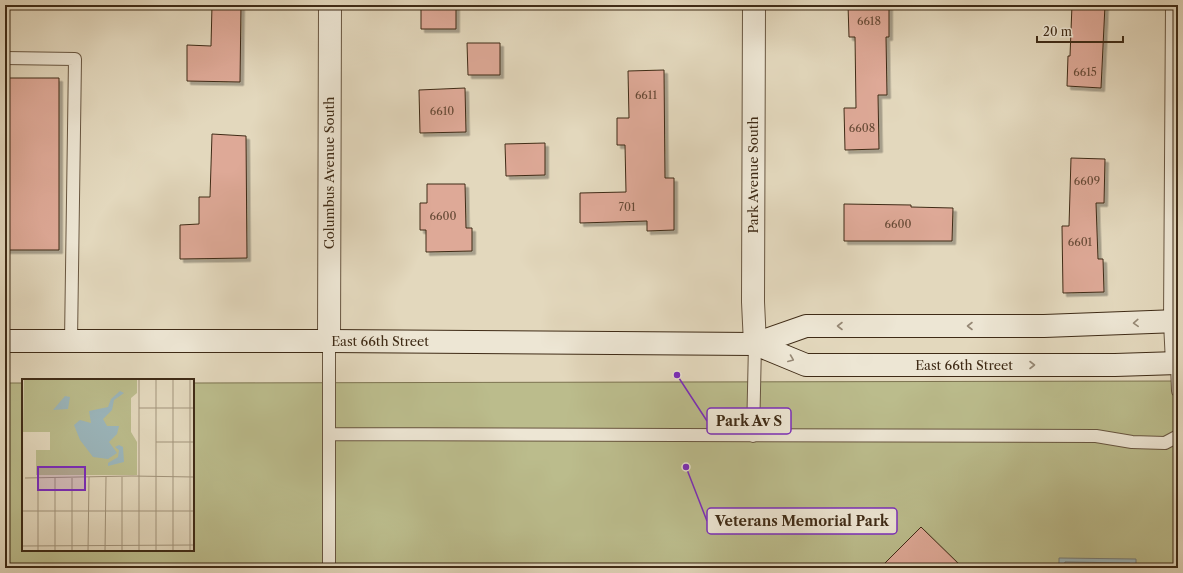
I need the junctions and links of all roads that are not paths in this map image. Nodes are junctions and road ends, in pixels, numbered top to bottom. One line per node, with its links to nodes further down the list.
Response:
1 (330, 5): 9 (main road, Columbus Avenue South)
2 (754, 5): 10 (main road, Park Avenue South)
3 (1177, 5): 5 (main road)
4 (5, 58): 8 (lane)
5 (1177, 206): 6 (main road)
6 (1177, 321): 10 (main road, East 66th Street, one-way to 10); 11 (main road)
7 (5, 341): 8 (main road, East 66th Street)
8 (71, 341): 9 (main road, East 66th Street)
9 (329, 341): 10 (main road, East 66th Street); 13 (lane)
10 (755, 344): 11 (main road, East 66th Street, one-way to 11); 14 (lane)
11 (1177, 363): 12 (lane)
12 (1178, 391)
13 (330, 434): 14 (lane); 16 (lane)
14 (752, 436): 15 (lane)
15 (1178, 436)
16 (329, 568)

